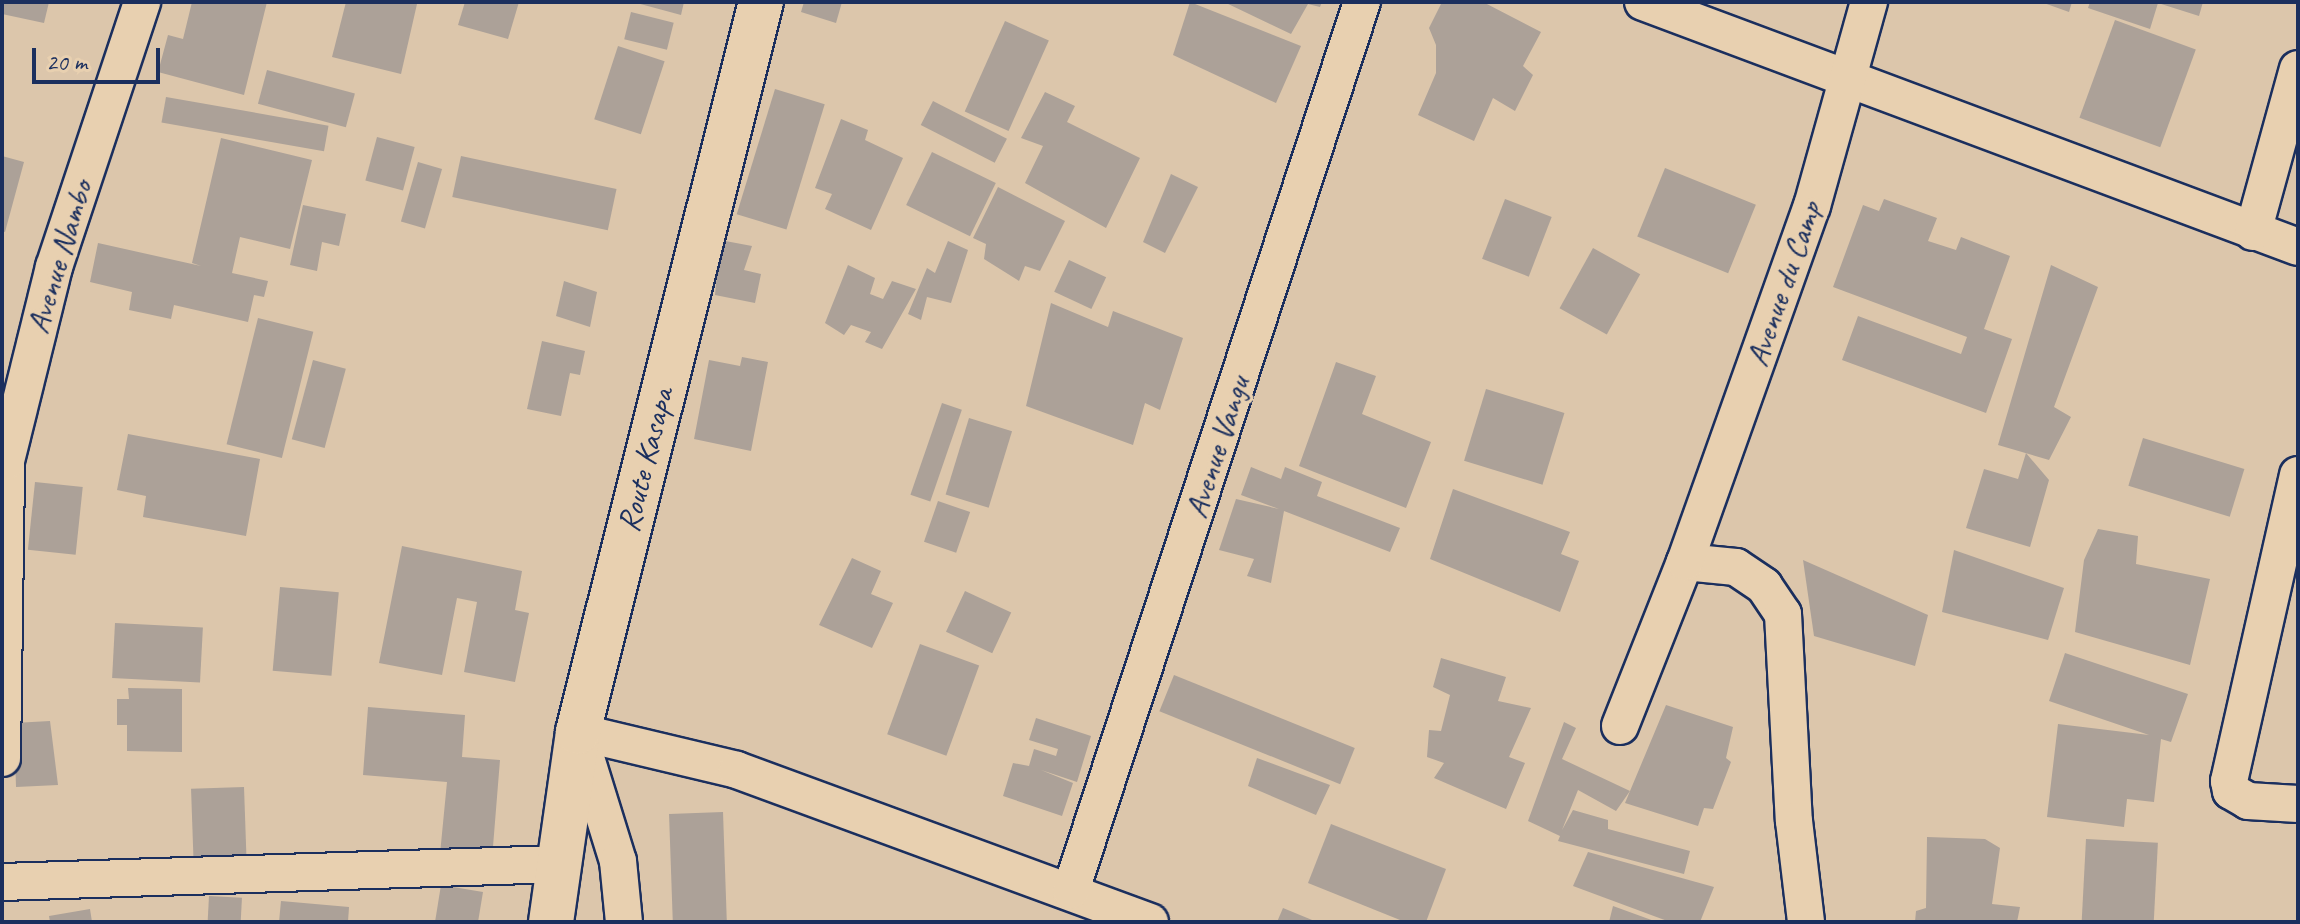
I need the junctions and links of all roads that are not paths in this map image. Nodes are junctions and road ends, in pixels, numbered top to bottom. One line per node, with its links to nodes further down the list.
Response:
1 (142, 2): 14 (street, Avenue Nambo)
2 (761, 2): 13 (main road, Route Kasapa)
3 (1362, 2): 18 (street, Avenue Vangu)
4 (1643, 2): 7 (street)
5 (1869, 2): 7 (street, Avenue du Camp)
6 (2298, 69): 8 (street)
7 (1848, 80): 8 (street); 11 (street, Avenue du Camp)
8 (2253, 232): 9 (street)
9 (2298, 247)
10 (2298, 475): 15 (street)
11 (1685, 562): 12 (street, Avenue du Camp); 22 (street)
12 (1620, 726)
13 (578, 732): 16 (main road, Route Kasapa); 18 (street); 20 (street)
14 (2, 758)
15 (2298, 804)
16 (559, 864): 17 (street); 19 (main road, Route Kasapa)
17 (2, 882)
18 (1071, 890): 21 (street)
19 (551, 922)
20 (624, 922)
21 (1150, 922)
22 (1806, 922)

